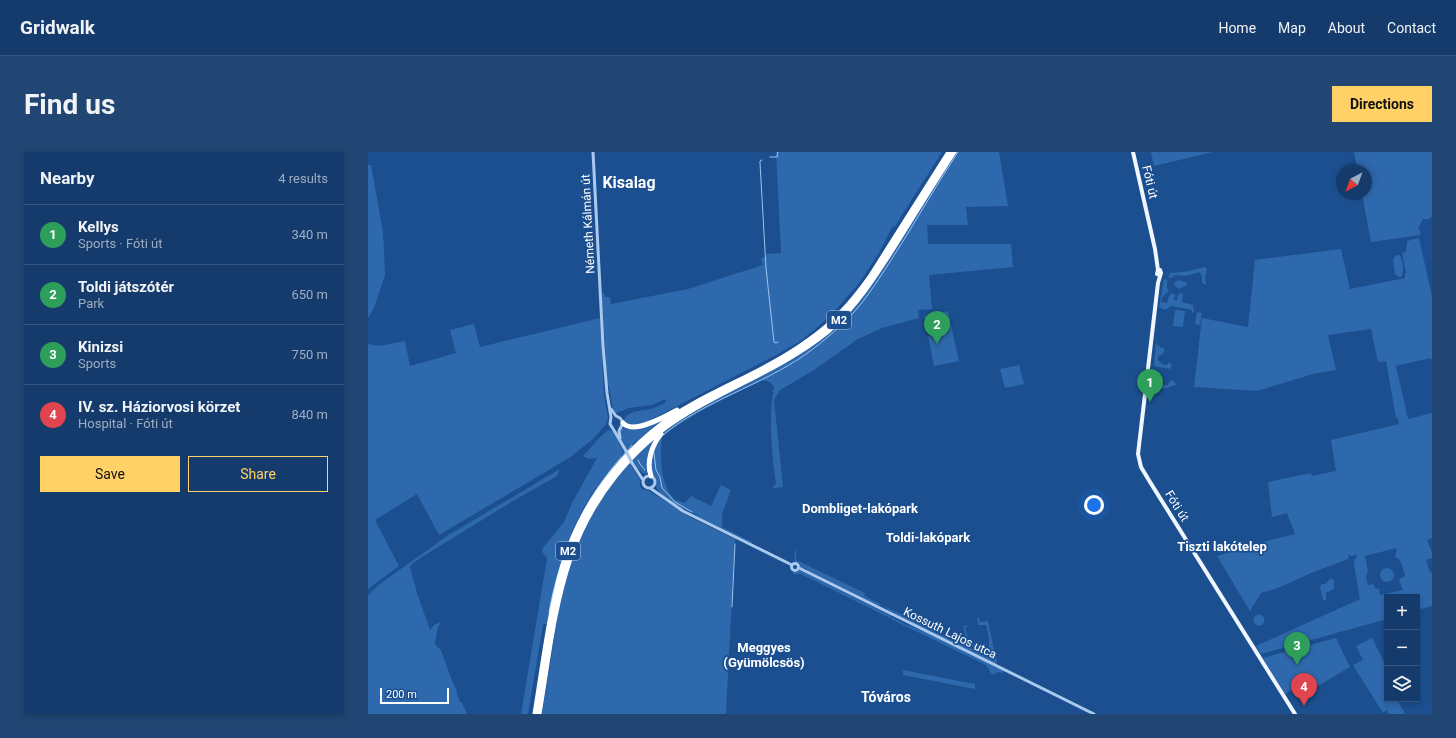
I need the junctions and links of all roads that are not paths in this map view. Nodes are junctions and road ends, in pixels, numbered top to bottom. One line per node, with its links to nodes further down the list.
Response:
1 (593, 152): 5 (street, Németh Kálmán út)
2 (949, 152): 6 (highway, M2)
3 (954, 152): 10 (highway, M2)
4 (1133, 152): 22 (main road, Fóti út)
5 (608, 402): 7 (street); 8 (street, Németh Kálmán út)
6 (695, 403): 9 (highway); 19 (highway, M2)
7 (616, 416): 8 (street); 9 (street)
8 (610, 419): 11 (street)
9 (622, 426): 11 (street); 12 (street)
10 (668, 426): 14 (highway); 20 (highway, M2)
11 (614, 429): 12 (street)
12 (622, 444): 13 (street, bridge)
13 (636, 468): 14 (street); 15 (street)
14 (649, 476): 15 (street); 16 (street)
15 (643, 480): 17 (street)
16 (654, 485): 17 (street); 18 (street)
17 (650, 488): 18 (street)
18 (664, 497): 21 (street, Kossuth Lajos utca)
19 (535, 714)
20 (539, 714)
21 (1094, 714)
22 (1294, 714)

